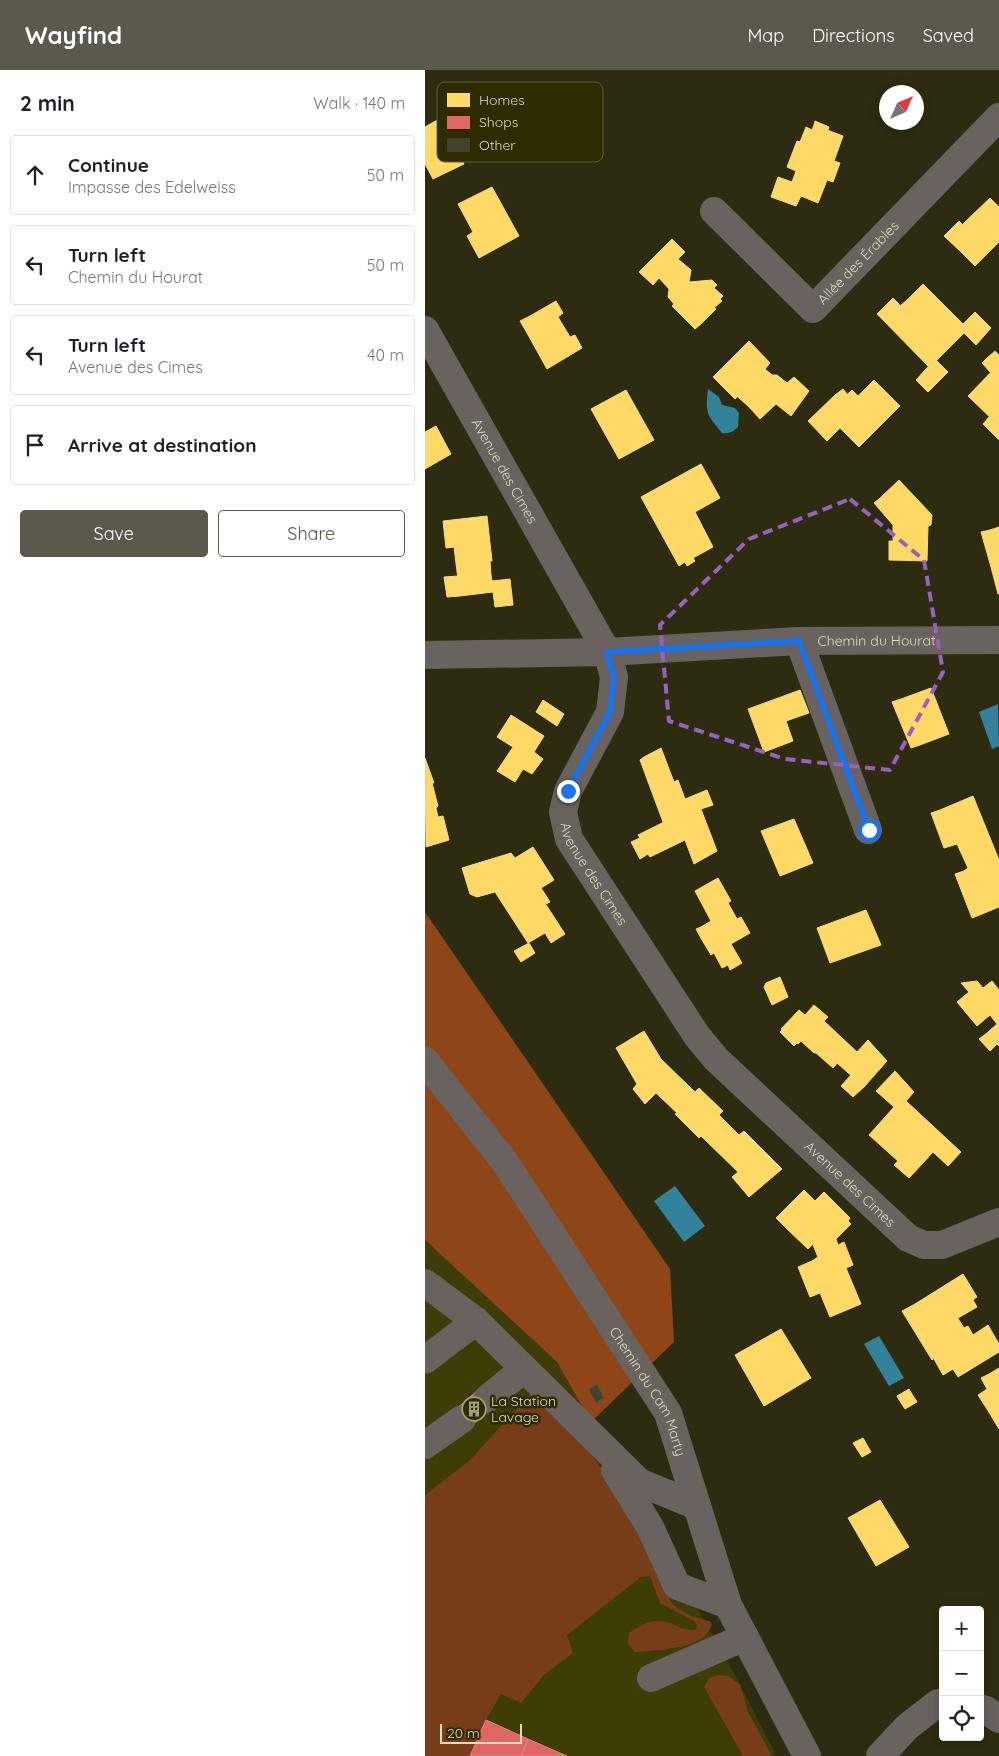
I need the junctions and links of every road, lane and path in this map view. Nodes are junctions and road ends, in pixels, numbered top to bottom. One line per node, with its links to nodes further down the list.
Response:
1 (999, 117): 2 (street, Allée des Érables)
2 (714, 211)
3 (425, 330): 6 (street, Avenue des Cimes)
4 (999, 640): 5 (street, Chemin du Hourat)
5 (799, 641): 6 (street, Chemin du Hourat); 8 (street)
6 (607, 652): 7 (street, Chemin du Hourat); 10 (street, Avenue des Cimes)
7 (425, 655)
8 (869, 830)
9 (425, 1061): 19 (street, Chemin du Cam Marty)
10 (999, 1222)
11 (425, 1283): 12 (street)
12 (476, 1321): 13 (street); 14 (street)
13 (425, 1360)
14 (524, 1369): 15 (street); 17 (street)
15 (487, 1399)
16 (462, 1419): 18 (street)
17 (598, 1443): 19 (street); 20 (street)
18 (425, 1445)
19 (697, 1506): 20 (street, Chemin du Cam Marty)
20 (728, 1605): 21 (street, Chemin du Cam Marty)
21 (745, 1637): 22 (street); 26 (street, Chemin du Cam Marty)
22 (651, 1678)
23 (939, 1703): 27 (street)
24 (984, 1709): 25 (street)
25 (999, 1719)
26 (807, 1756)
27 (880, 1756)

